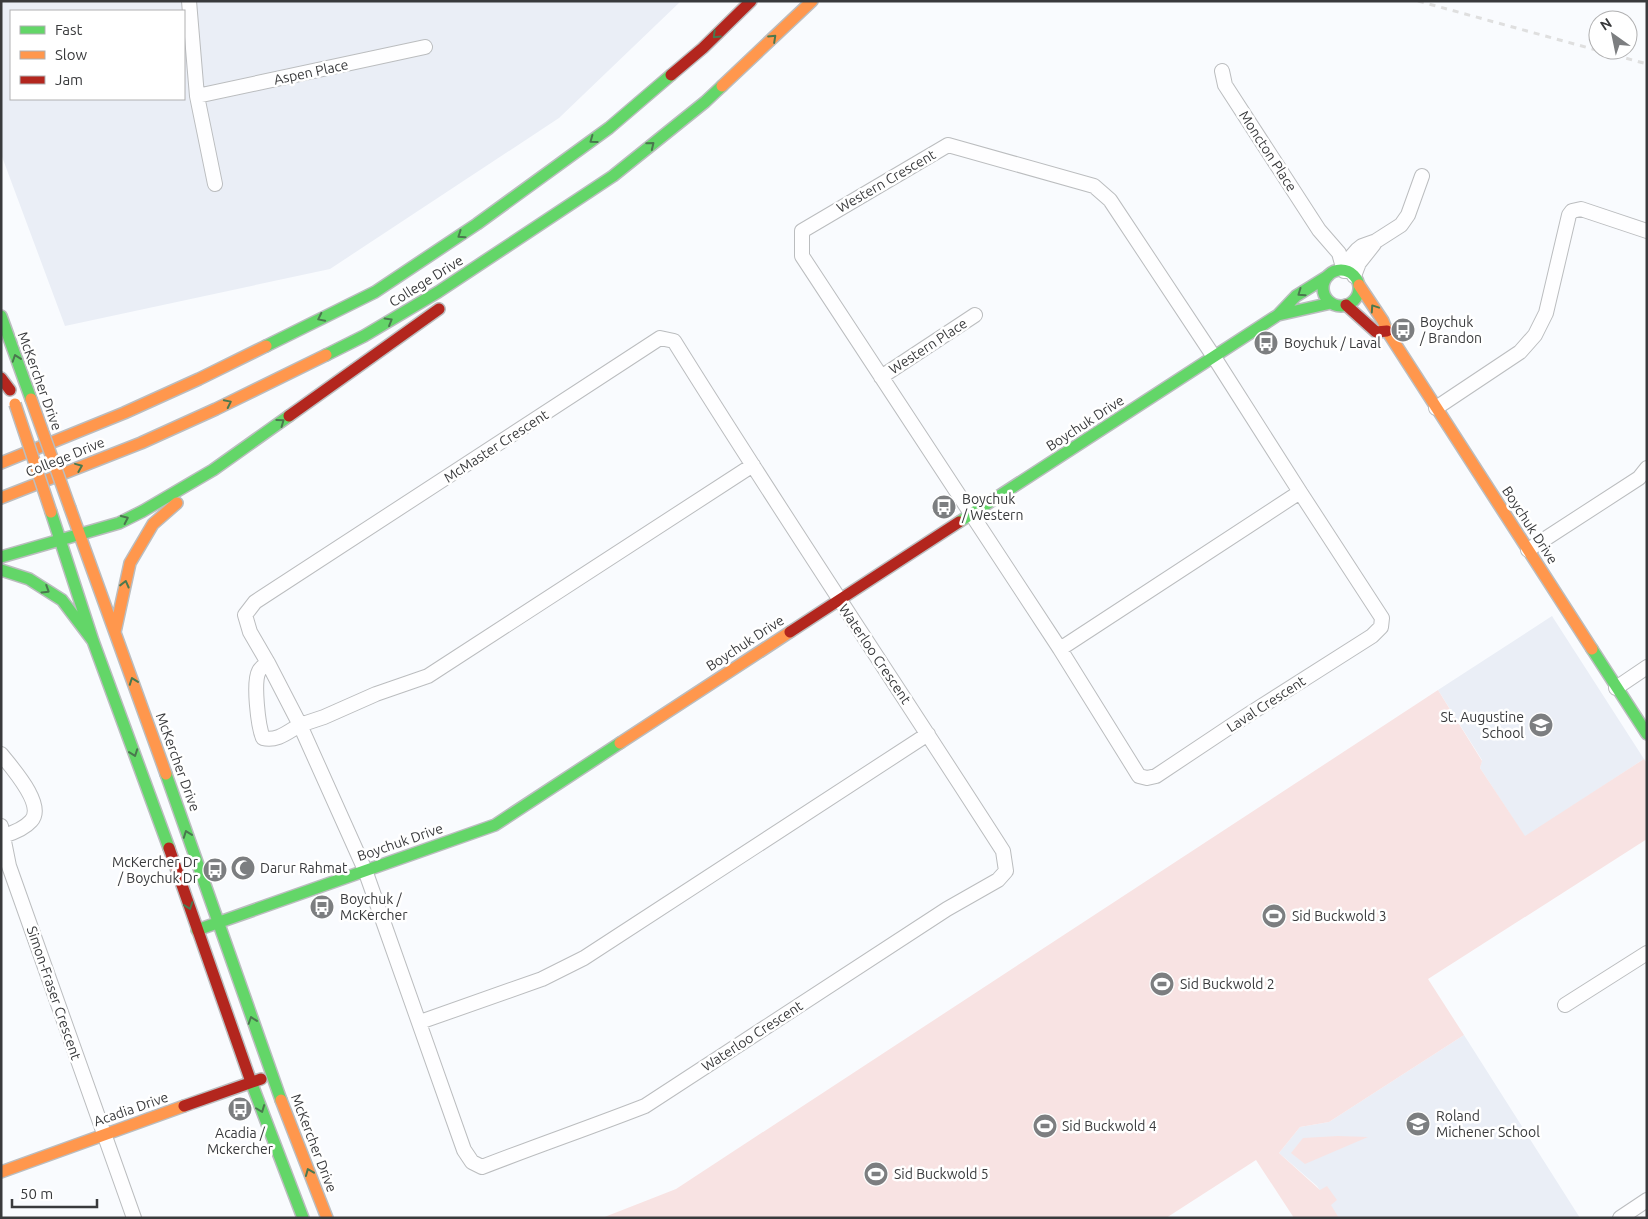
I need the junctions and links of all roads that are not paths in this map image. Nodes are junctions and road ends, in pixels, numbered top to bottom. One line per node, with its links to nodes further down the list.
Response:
1 (189, 1): 6 (street)
2 (752, 1): 26 (main road, College Drive, one-way to 26)
3 (812, 1): 7 (main road, College Drive, one-way to 3)
4 (425, 47): 6 (street, Aspen Place)
5 (1222, 71): 12 (street, Moncton Place)
6 (197, 96): 9 (street)
7 (613, 176): 11 (main road); 33 (main road, College Drive, one-way to 7)
8 (1422, 176): 12 (street)
9 (215, 184)
10 (1647, 231): 25 (street)
11 (504, 262)
12 (1344, 275): 14 (main road); 15 (main road); 17 (main road, Boychuk Drive, one-way to 17); 19 (main road, Boychuk Drive, one-way to 12)
13 (447, 303): 31 (main road, one-way to 13)
14 (1331, 303): 15 (main road); 17 (main road, Boychuk Drive)
15 (1346, 306): 19 (main road)
16 (975, 315): 22 (street, Western Place)
17 (1278, 315): 20 (main road, Boychuk Drive)
18 (1, 316): 35 (main road, McKercher Drive, one-way to 18, bridge)
19 (1387, 331): 25 (main road, Boychuk Drive)
20 (1214, 357): 22 (street, Western Crescent); 32 (street, Laval Crescent); 34 (main road, Boychuk Drive)
21 (1, 367): 24 (main road)
22 (881, 377): 34 (street, Western Crescent)
23 (1, 378): 24 (main road)
24 (10, 390): 36 (main road, bridge)
25 (1436, 408): 37 (main road, Boychuk Drive)
26 (124, 413): 27 (main road); 28 (main road, College Drive)
27 (1, 452)
28 (1, 463)
29 (753, 465): 40 (street, McMaster Crescent); 44 (street, McMaster Crescent); 47 (street)
30 (1647, 468): 37 (street)
31 (213, 470): 35 (main road, one-way to 31); 41 (main road, one-way to 31)
32 (1300, 492): 43 (street); 43 (street, Laval Crescent)
33 (1, 498)
34 (971, 515): 40 (main road, Boychuk Drive); 43 (street, Laval Crescent)
35 (79, 535): 36 (main road); 41 (main road, McKercher Drive)
36 (60, 540): 38 (main road); 42 (main road)
37 (1528, 550): 46 (main road, Boychuk Drive)
38 (1, 557)
39 (1, 570): 42 (main road, one-way to 42)
40 (838, 600): 48 (street, Waterloo Crescent); 53 (main road, Boychuk Drive)
41 (115, 632): 54 (main road, McKercher Drive, one-way to 41)
42 (93, 642): 55 (main road, one-way to 55)
43 (1060, 650)
44 (268, 663): 47 (street, McMaster Crescent); 47 (street)
45 (1647, 668): 46 (street)
46 (1616, 688): 49 (main road, Boychuk Drive)
47 (300, 725): 53 (street, McMaster Crescent)
48 (928, 734): 58 (street); 58 (street, Waterloo Crescent)
49 (1647, 734)
50 (1, 754): 51 (street, Simon-Fraser Crescent)
51 (2, 831): 52 (street, Simon-Fraser Crescent)
52 (4, 853): 61 (street, Simon-Fraser Crescent)
53 (365, 870): 54 (main road, Boychuk Drive); 58 (street, Waterloo Crescent)
54 (218, 923): 55 (main road, Boychuk Drive); 59 (main road, McKercher Drive, one-way to 54)
55 (197, 930): 60 (main road)
56 (1647, 953): 57 (street)
57 (1565, 1005)
58 (420, 1022)
59 (271, 1075): 60 (main road, Acadia Drive); 66 (main road, McKercher Drive, one-way to 59)
60 (251, 1083): 61 (main road, Acadia Drive); 65 (main road, one-way to 65)
61 (104, 1134): 62 (main road, Acadia Drive); 64 (street, Simon-Fraser Crescent)
62 (1, 1172)
63 (1647, 1200): 67 (street)
64 (134, 1218)
65 (303, 1218)
66 (327, 1218)
67 (1620, 1218)

